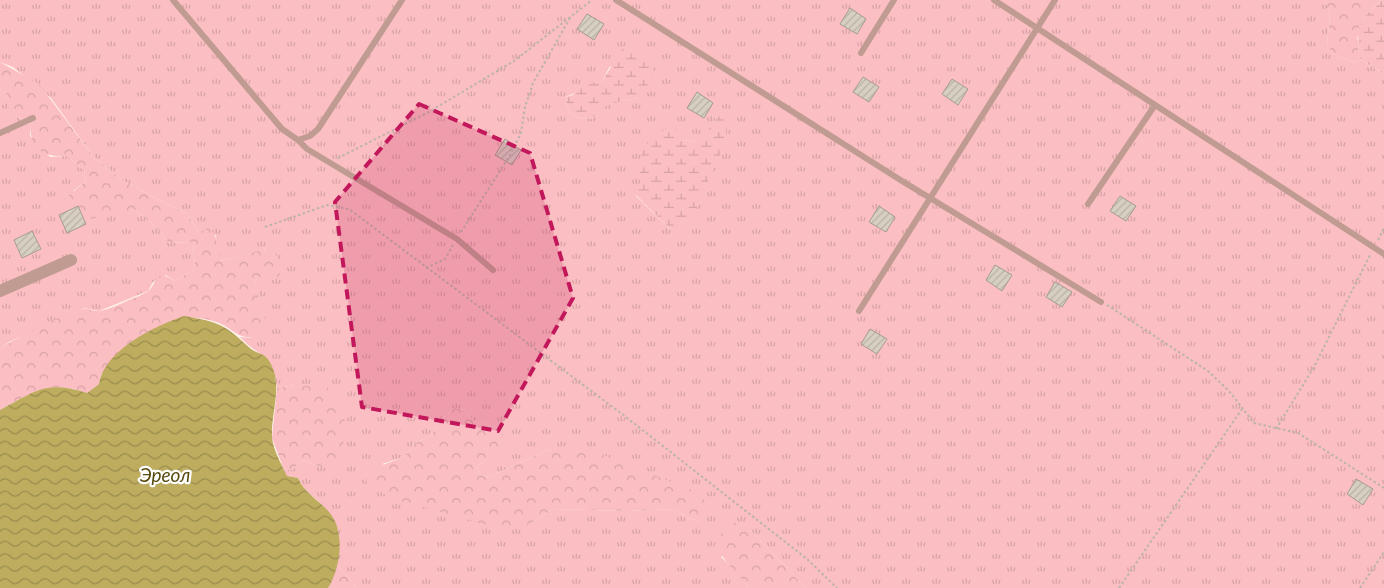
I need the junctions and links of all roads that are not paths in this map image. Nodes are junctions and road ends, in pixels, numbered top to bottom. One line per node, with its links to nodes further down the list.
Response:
1 (173, 0): 12 (lane)
2 (402, 0): 12 (lane)
3 (616, 0): 13 (lane)
4 (894, 0): 8 (lane)
5 (994, 0): 7 (lane)
6 (1056, 0): 7 (lane)
7 (1036, 28): 9 (lane); 13 (lane)
8 (861, 53)
9 (1155, 105): 14 (lane); 15 (lane)
10 (33, 118): 11 (lane)
11 (0, 134)
12 (298, 140): 17 (lane)
13 (930, 198): 19 (lane); 20 (lane)
14 (1088, 204)
15 (1384, 254)
16 (71, 260): 18 (street)
17 (494, 270)
18 (0, 291)
19 (1100, 302)
20 (859, 311)

